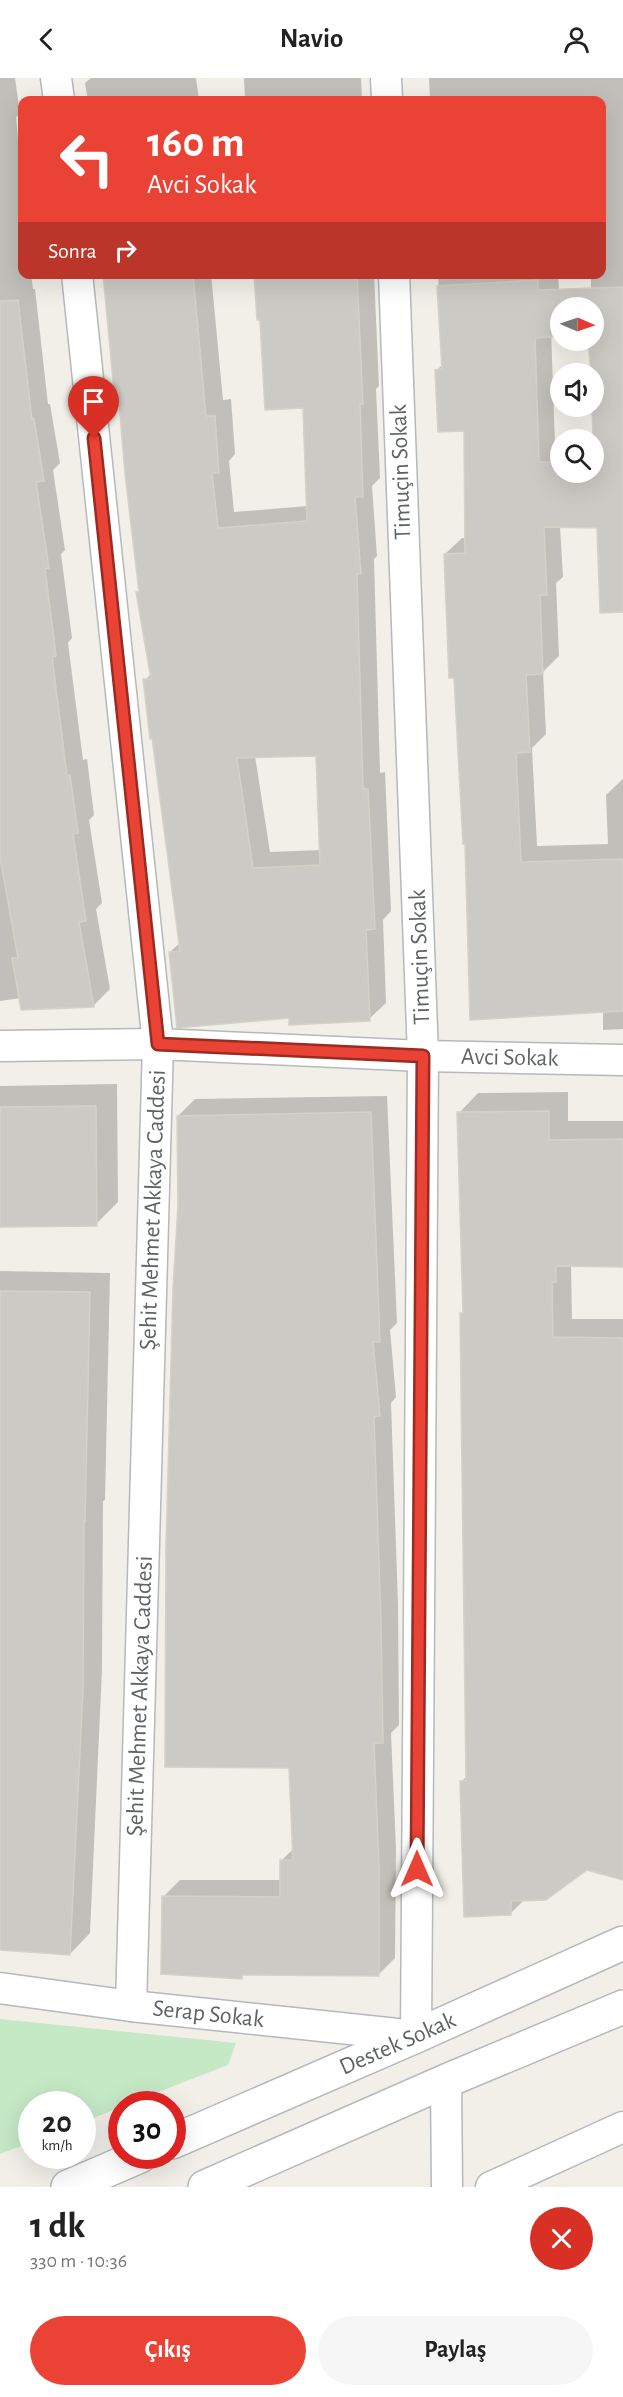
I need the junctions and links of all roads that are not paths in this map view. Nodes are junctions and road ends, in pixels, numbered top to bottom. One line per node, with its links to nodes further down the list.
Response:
1 (57, 78): 3 (street)
2 (386, 78): 4 (street)
3 (59, 96)
4 (387, 96)
5 (78, 279): 7 (street, Şehit Mehmet Akkaya Caddesi)
6 (394, 279): 9 (street, Timuçin Sokak)
7 (158, 1044): 8 (street, Avci Sokak); 9 (street, Avci Sokak); 13 (street, Şehit Mehmet Akkaya Caddesi)
8 (0, 1046)
9 (423, 1056): 10 (street, Avci Sokak); 15 (street, Timuçin Sokak)
10 (623, 1060)
11 (623, 1943): 15 (street, Destek Sokak)
12 (0, 1988): 13 (street, Serap Sokak)
13 (131, 2006): 15 (street, Serap Sokak)
14 (623, 2007): 16 (street)
15 (416, 2036): 18 (street, Destek Sokak)
16 (446, 2080): 21 (street); 22 (street)
17 (623, 2127): 23 (street)
18 (186, 2136)
19 (110, 2169): 20 (street)
20 (68, 2187)
21 (205, 2187)
22 (447, 2187)
23 (491, 2187)

